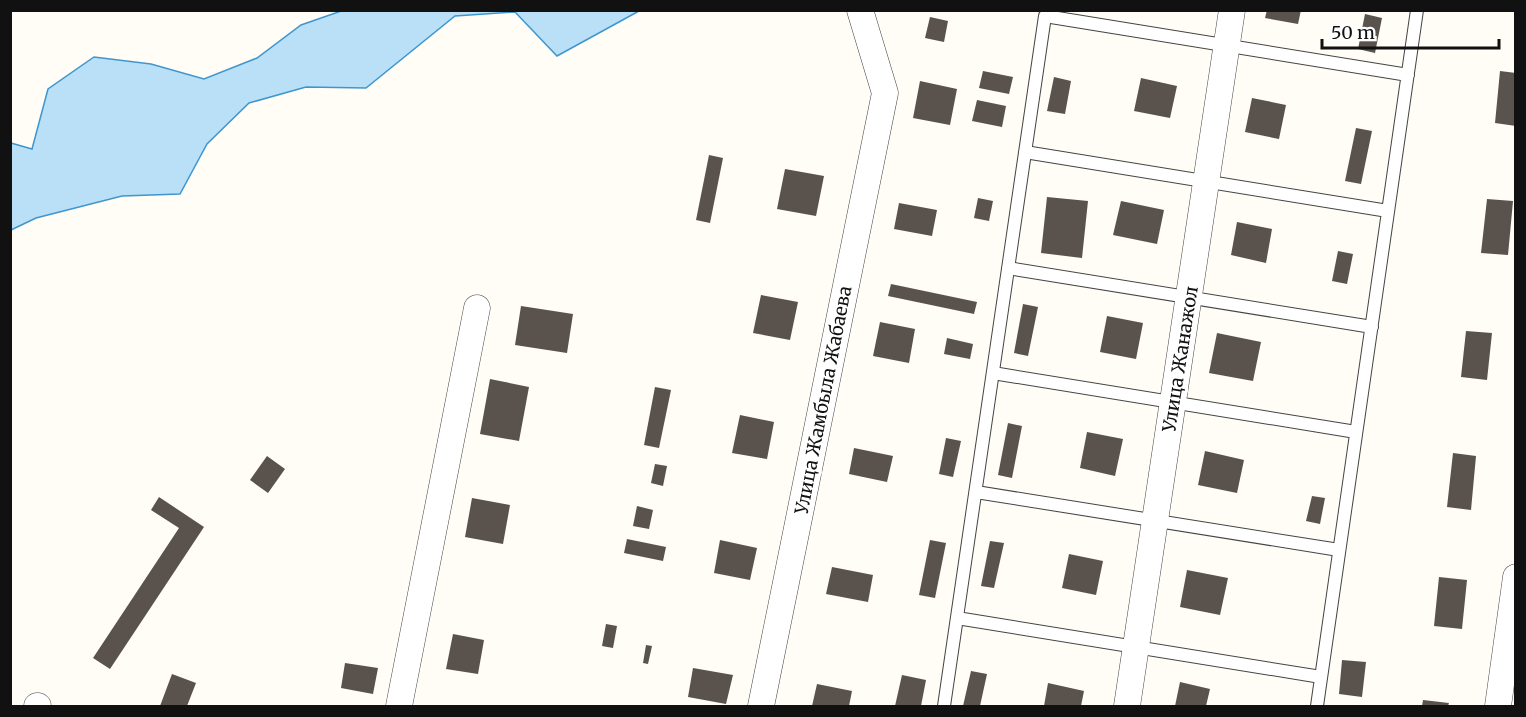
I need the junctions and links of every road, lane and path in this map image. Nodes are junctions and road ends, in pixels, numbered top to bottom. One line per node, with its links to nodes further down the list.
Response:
1 (860, 10): 25 (street, Улица Жамбыла Жабаева)
2 (1232, 10): 4 (street, Улица Жанажол)
3 (1417, 10): 5 (lane)
4 (1227, 46): 5 (lane); 6 (lane); 7 (street, Улица Жанажол)
5 (1408, 75): 8 (lane)
6 (1025, 152): 7 (lane); 9 (lane)
7 (1207, 181): 8 (lane); 10 (street, Улица Жанажол)
8 (1388, 211): 12 (lane)
9 (1008, 268): 10 (lane); 13 (lane)
10 (1189, 297): 12 (lane); 14 (street, Улица Жанажол)
11 (477, 308): 24 (street)
12 (1371, 327): 15 (lane)
13 (993, 373): 14 (lane); 16 (lane)
14 (1173, 402): 15 (lane); 17 (street, Улица Жанажол)
15 (1356, 432): 18 (lane)
16 (976, 492): 17 (lane); 20 (lane)
17 (1155, 521): 18 (lane); 21 (street, Улица Жанажол)
18 (1339, 550): 22 (lane)
19 (1515, 577): 23 (street)
20 (957, 618): 21 (lane); 26 (lane)
21 (1136, 646): 22 (lane); 27 (street, Улица Жанажол)
22 (1321, 677): 28 (lane)
23 (1505, 691)
24 (399, 706)
25 (761, 706)
26 (944, 706)
27 (1127, 706)
28 (1317, 706)

